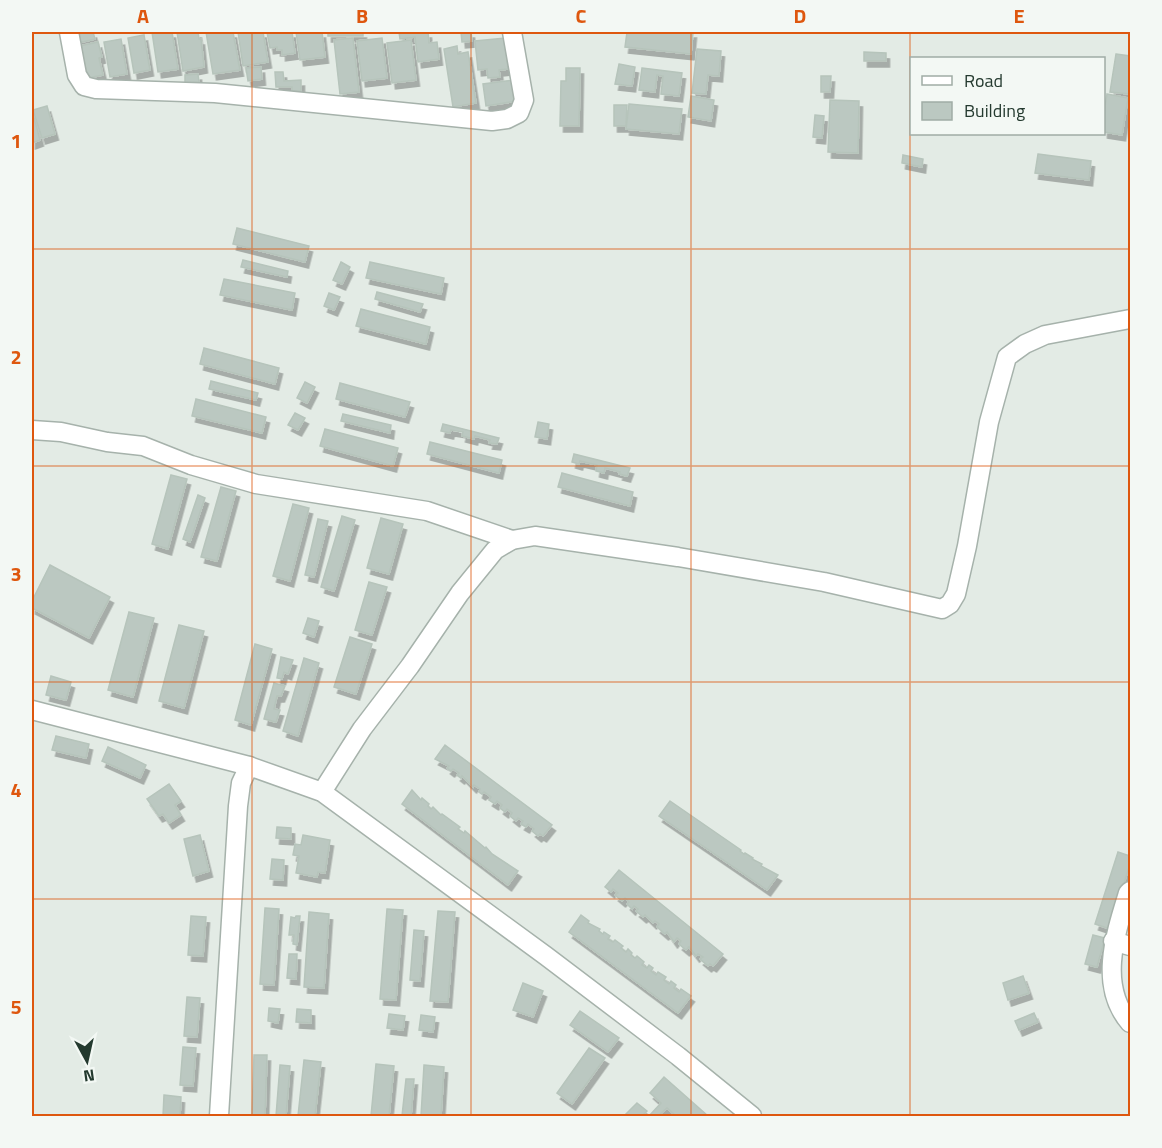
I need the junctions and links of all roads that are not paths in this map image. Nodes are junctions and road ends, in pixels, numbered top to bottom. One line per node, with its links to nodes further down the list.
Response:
1 (69, 32): 2 (street)
2 (512, 32)
3 (1131, 319): 5 (street)
4 (32, 430): 5 (street)
5 (512, 540): 8 (street)
6 (32, 710): 7 (street)
7 (249, 766): 8 (street); 12 (street)
8 (322, 792): 13 (street)
9 (1131, 891): 10 (street)
10 (1122, 944): 11 (street)
11 (1131, 1023)
12 (219, 1116)
13 (752, 1116)

